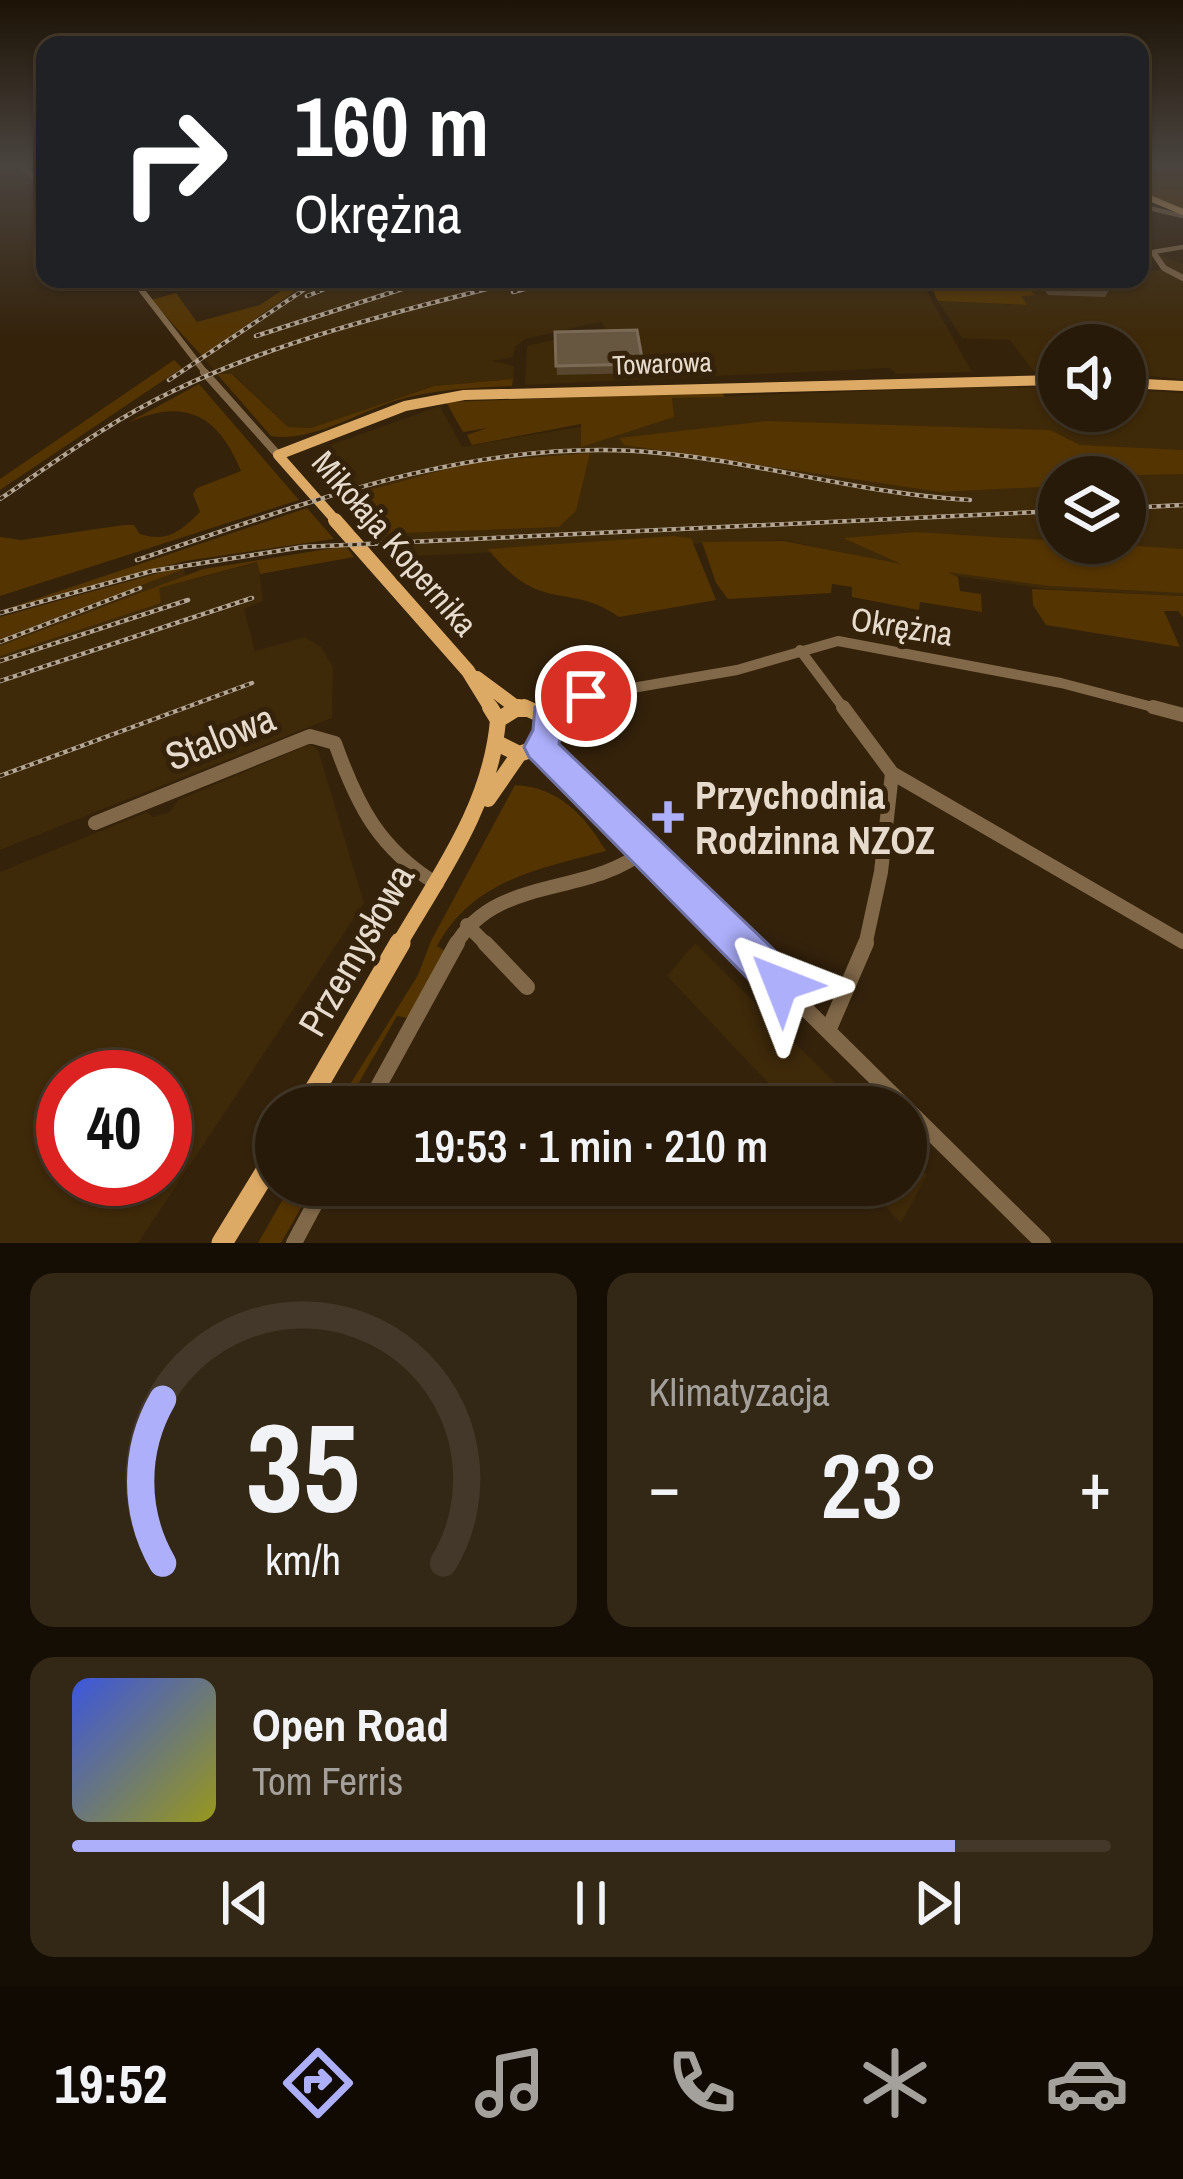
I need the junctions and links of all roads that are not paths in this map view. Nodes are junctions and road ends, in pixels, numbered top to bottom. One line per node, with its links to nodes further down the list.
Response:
1 (1183, 247): 2 (street)
2 (1183, 278)
3 (139, 288): 7 (street)
4 (1038, 381): 7 (main road, Towarowa)
5 (1146, 384): 6 (main road)
6 (1183, 386)
7 (278, 455): 9 (main road, Mikołaja Kopernika)
8 (800, 650): 11 (street, Okrężna); 12 (street, Okrężna); 17 (street)
9 (468, 671): 10 (main road, Mikołaja Kopernika); 13 (main road, Mikołaja Kopernika)
10 (516, 707): 12 (main road); 13 (main road)
11 (1183, 715)
12 (546, 717): 15 (main road)
13 (498, 721): 14 (main road)
14 (499, 744): 16 (main road); 19 (main road, Przemysłowa)
15 (540, 747): 16 (main road); 20 (street)
16 (520, 754): 19 (main road, Przemysłowa)
17 (892, 772): 23 (street); 25 (street)
18 (95, 823): 21 (street, Stalowa)
19 (467, 828): 21 (main road, Przemysłowa)
20 (645, 850): 22 (street); 25 (street)
21 (437, 884): 26 (main road, Przemysłowa)
22 (467, 925): 24 (street); 27 (street)
23 (1183, 942)
24 (527, 987)
25 (828, 1030): 28 (street)
26 (317, 1086)
27 (379, 1086)
28 (885, 1086)
29 (927, 1128): 34 (street)
30 (255, 1189): 32 (main road)
31 (314, 1206): 33 (street)
32 (222, 1243)
33 (294, 1243)
34 (1043, 1243)

